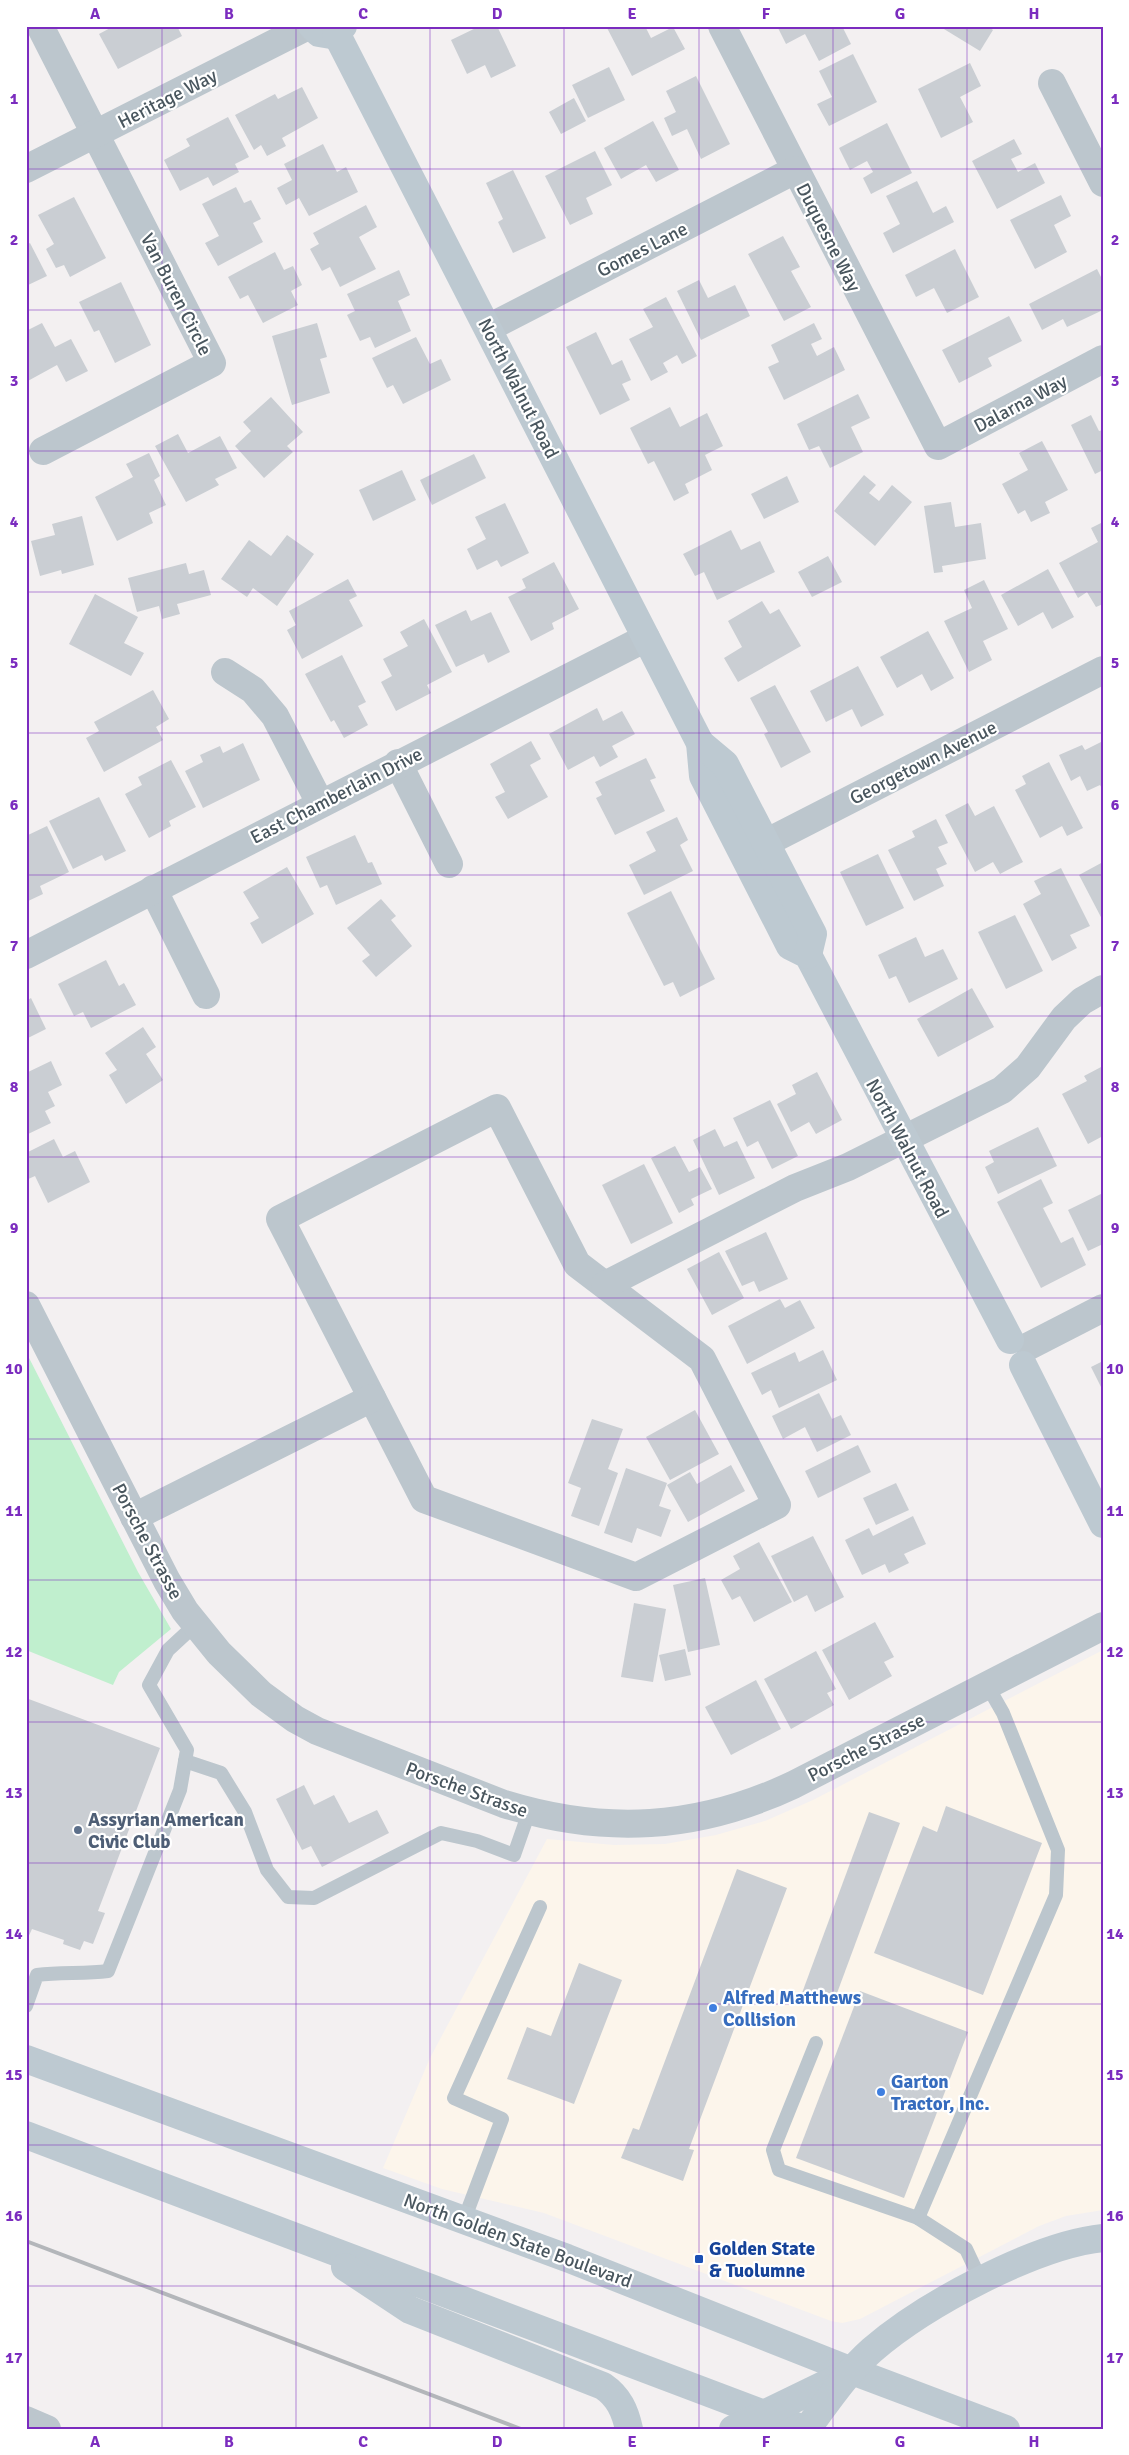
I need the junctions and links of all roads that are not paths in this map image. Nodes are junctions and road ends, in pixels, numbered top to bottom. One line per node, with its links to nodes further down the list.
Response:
1 (40, 26): 6 (street)
2 (308, 26): 6 (street, Heritage Way)
3 (722, 26): 8 (street, Duquesne Way)
4 (330, 28): 10 (main road, North Walnut Road)
5 (1052, 83): 9 (street)
6 (96, 134): 7 (street, Heritage Way); 13 (street, Van Buren Circle)
7 (26, 169)
8 (795, 170): 10 (street, Gomes Lane); 12 (street, Duquesne Way)
9 (1103, 183)
10 (488, 328): 14 (main road, North Walnut Road)
11 (1103, 359): 12 (street, Dalarna Way)
12 (938, 446)
13 (44, 451)
14 (646, 638): 17 (street, East Chamberlain Drive); 19 (main road, North Walnut Road)
15 (1103, 670): 19 (street, Georgetown Avenue)
16 (225, 672): 18 (street)
17 (398, 763): 18 (street, East Chamberlain Drive); 20 (street)
18 (320, 803): 21 (street, East Chamberlain Drive)
19 (754, 849): 25 (main road, North Walnut Road)
20 (449, 864)
21 (153, 889): 22 (street, East Chamberlain Drive); 24 (street)
22 (26, 955)
23 (1103, 989): 25 (street)
24 (206, 995)
25 (903, 1140): 26 (street); 29 (main road, North Walnut Road)
26 (605, 1285): 30 (street); 30 (street)
27 (26, 1305): 31 (street, Porsche Strasse)
28 (1103, 1308): 29 (street)
29 (1021, 1350): 32 (main road, North Walnut Road)
30 (372, 1398): 31 (street)
31 (134, 1517): 33 (street, Porsche Strasse)
32 (1103, 1524)
33 (195, 1625): 36 (lane); 37 (street, Porsche Strasse)
34 (1103, 1626): 35 (street, Porsche Strasse)
35 (987, 1685): 37 (street, Porsche Strasse); 43 (lane)
36 (185, 1761): 37 (lane); 39 (lane)
37 (529, 1812)
38 (540, 1907): 44 (lane)
39 (26, 2006)
40 (816, 2043): 43 (lane)
41 (26, 2059): 44 (main road, North Golden State Boulevard)
42 (26, 2135): 46 (main road)
43 (918, 2218): 47 (lane)
44 (464, 2220): 48 (main road, North Golden State Boulevard)
45 (1103, 2238): 47 (main road)
46 (306, 2241): 49 (main road); 52 (main road)
47 (981, 2281): 48 (main road)
48 (852, 2371): 49 (main road); 54 (main road); 55 (main road, North Golden State Boulevard)
49 (764, 2414): 53 (main road); 54 (main road)
50 (26, 2420): 51 (street)
51 (48, 2429)
52 (629, 2429)
53 (733, 2429)
54 (806, 2429)
55 (1006, 2429)

